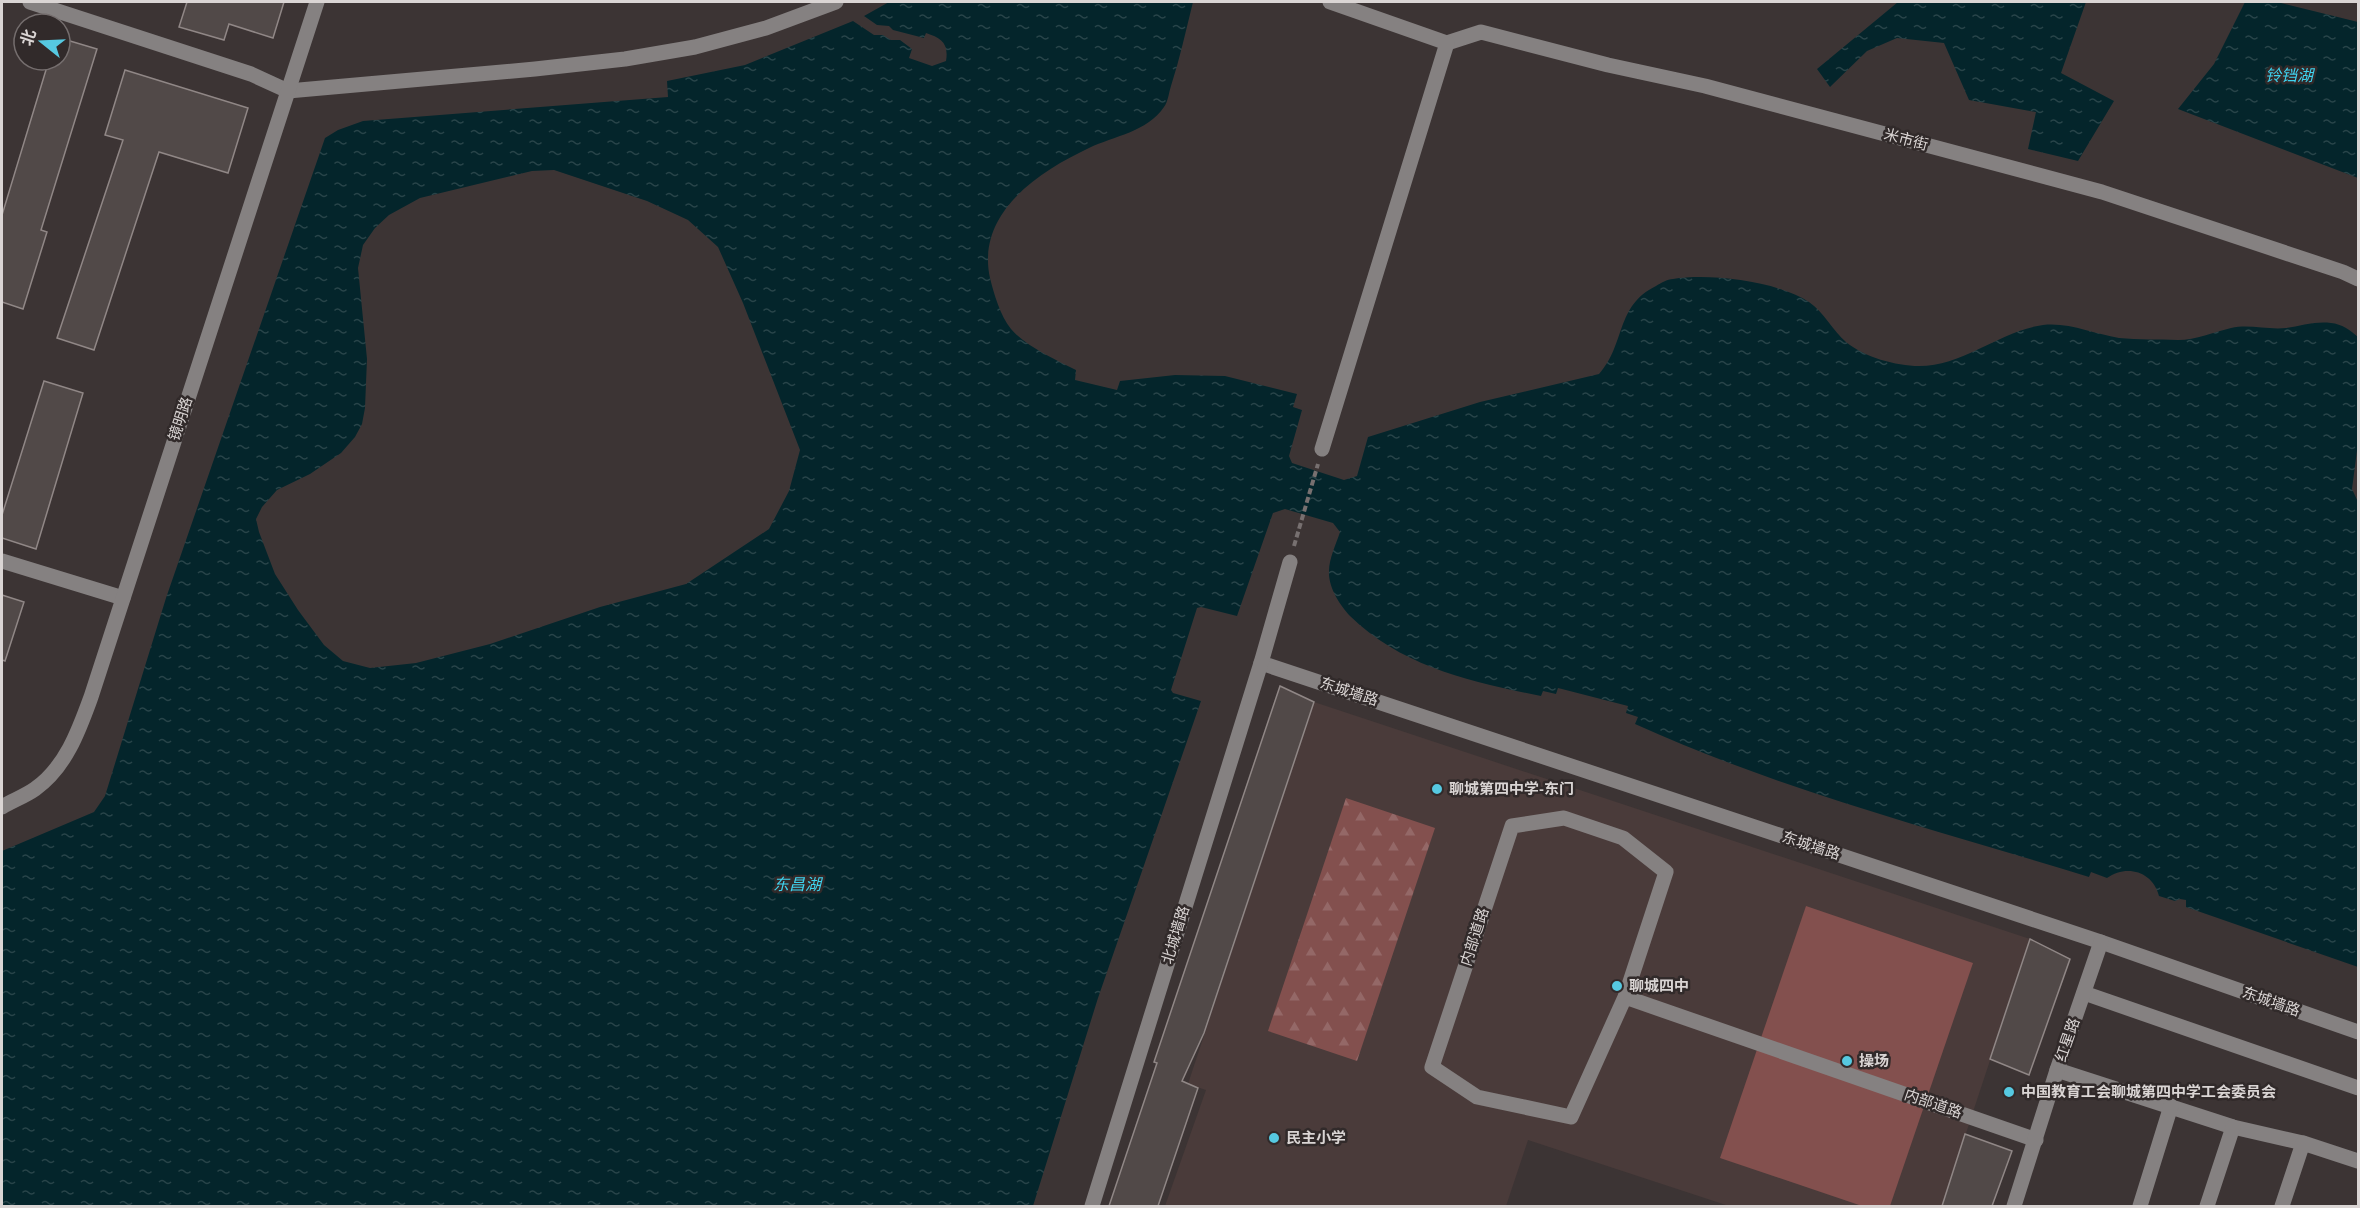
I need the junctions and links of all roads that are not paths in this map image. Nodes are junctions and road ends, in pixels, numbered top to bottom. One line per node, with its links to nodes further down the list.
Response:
1 (30, 2): 6 (street)
2 (317, 2): 6 (street, 镜明路)
3 (836, 2): 6 (street)
4 (1330, 2): 5 (street)
5 (1447, 42): 7 (street, 米市街); 8 (street)
6 (288, 91): 11 (street, 镜明路)
7 (2358, 279)
8 (1322, 449)
9 (2, 561): 11 (street)
10 (1290, 562): 12 (street, 北城墙路)
11 (123, 598): 13 (street, 镜明路)
12 (1261, 663): 14 (street, 东城墙路); 25 (street, 北城墙路)
13 (2, 807)
14 (2101, 942): 15 (street, 红星路); 17 (street, 东城墙路)
15 (2084, 993): 18 (street, 红星路); 19 (street)
16 (1625, 997): 16 (street, 内部道路); 22 (street, 内部道路)
17 (2358, 1032)
18 (2057, 1070): 20 (street); 22 (street, 红星路)
19 (2358, 1088)
20 (2171, 1106): 21 (street); 27 (street)
21 (2233, 1126): 23 (street); 28 (street)
22 (2036, 1140): 26 (street, 红星路)
23 (2302, 1143): 24 (street); 29 (street)
24 (2358, 1161)
25 (1092, 1206)
26 (2014, 1206)
27 (2140, 1206)
28 (2208, 1206)
29 (2282, 1206)

